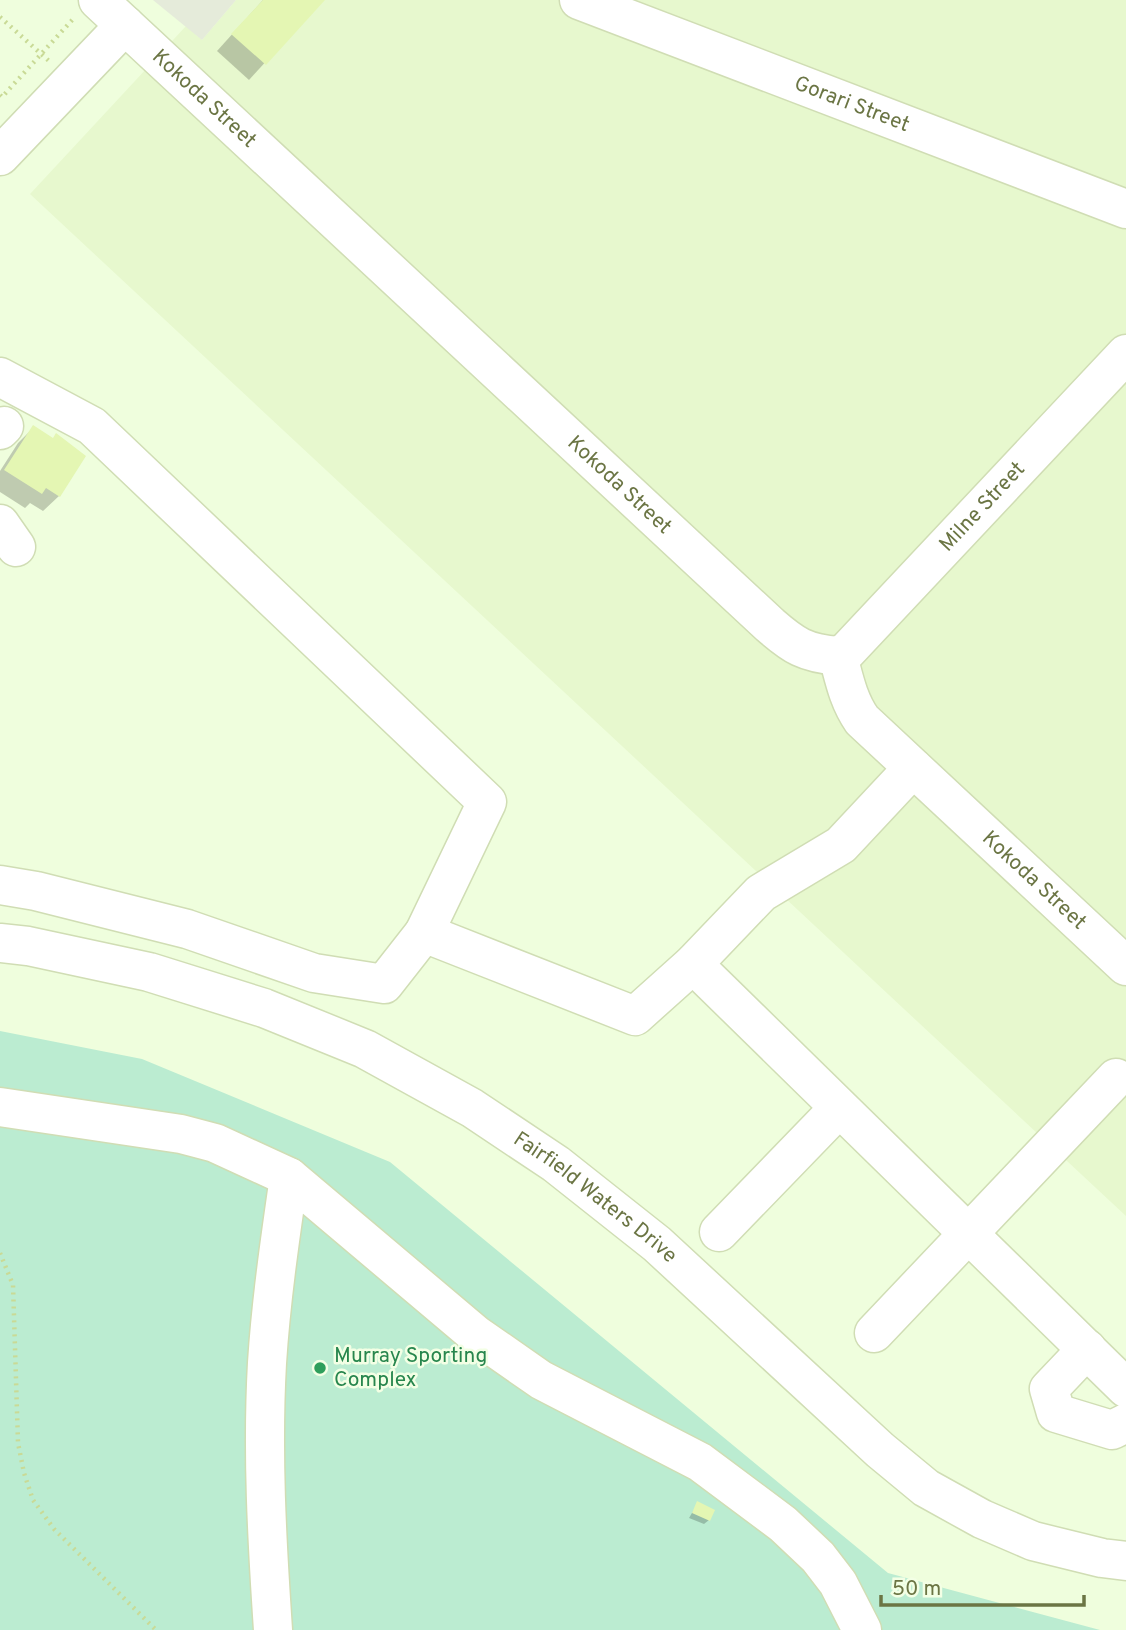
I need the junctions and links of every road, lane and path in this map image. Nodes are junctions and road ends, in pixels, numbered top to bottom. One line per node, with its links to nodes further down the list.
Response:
1 (579, 0): 8 (street, Gorari Street)
2 (99, 14): 4 (path); 5 (street); 11 (street, Kokoda Street)
3 (0, 17): 4 (path)
4 (42, 54): 5 (path); 6 (path)
5 (71, 80): 7 (street)
6 (0, 95)
7 (7, 134)
8 (1126, 209)
9 (1126, 355): 11 (street, Milne Street)
10 (0, 377): 14 (street)
11 (838, 656): 12 (street, Kokoda Street)
12 (913, 768): 16 (street); 17 (street, Kokoda Street)
13 (0, 885): 14 (street)
14 (424, 933): 16 (street)
15 (0, 943): 29 (street, Fairfield Waters Drive)
16 (693, 964): 20 (street)
17 (1126, 966)
18 (1116, 1078): 23 (street)
19 (0, 1107): 21 (street)
20 (839, 1108): 22 (street); 23 (street)
21 (289, 1177): 31 (street); 32 (street)
22 (719, 1232)
23 (968, 1233): 25 (street); 26 (street)
24 (0, 1252): 30 (path)
25 (874, 1333)
26 (1087, 1349): 27 (street); 28 (street)
27 (1126, 1388)
28 (1126, 1423)
29 (1126, 1561)
30 (156, 1630)
31 (273, 1630)
32 (862, 1630)

